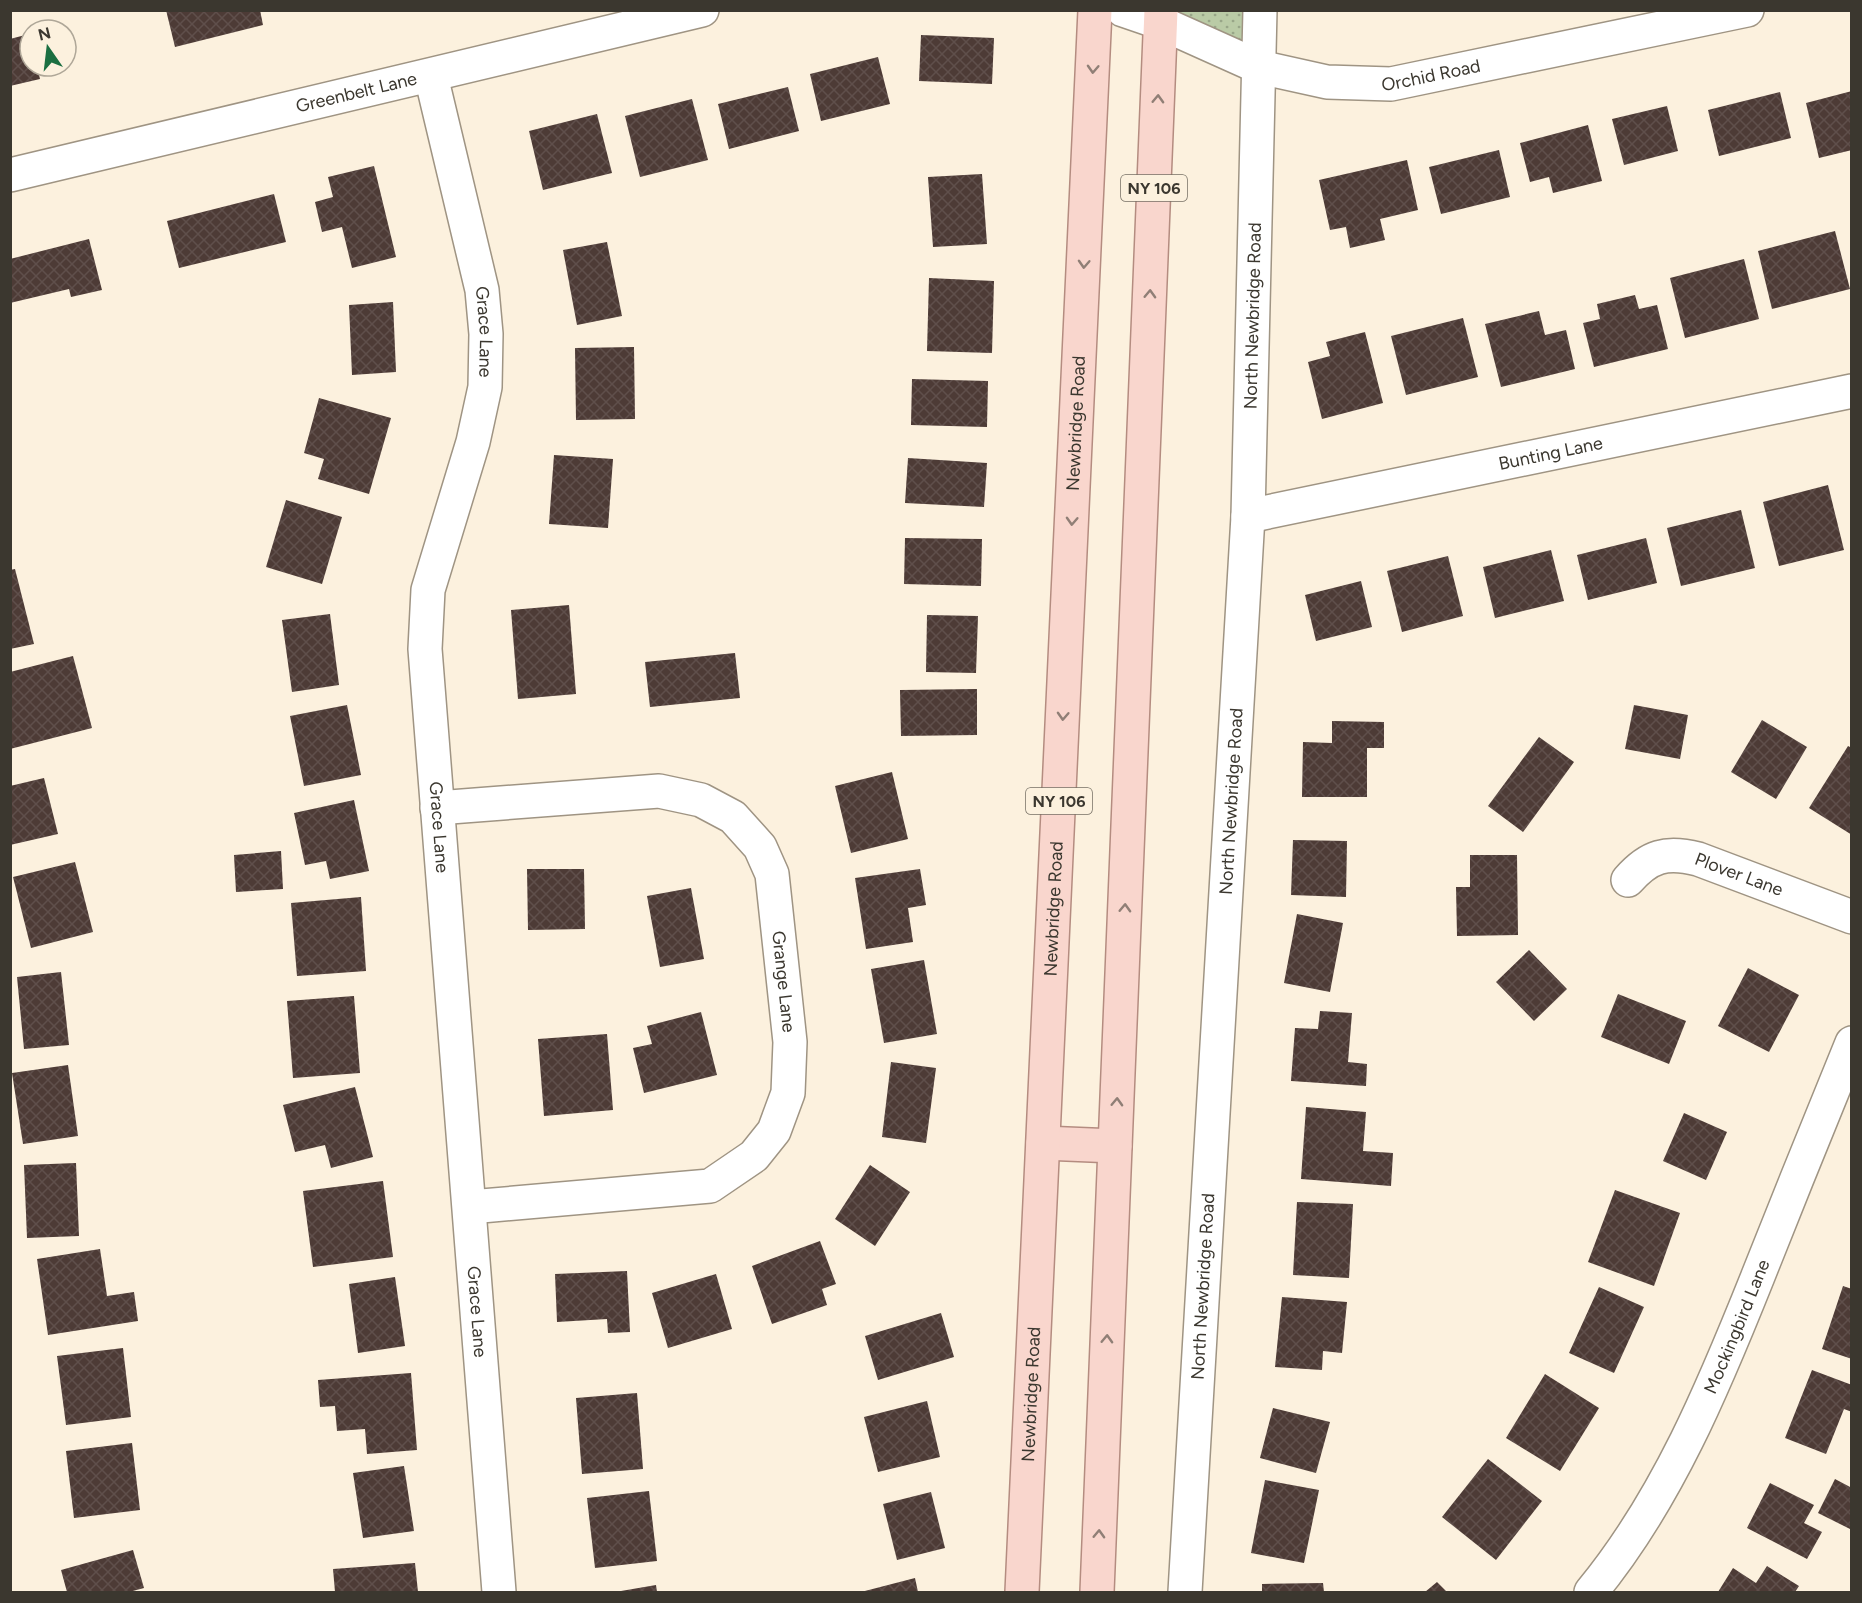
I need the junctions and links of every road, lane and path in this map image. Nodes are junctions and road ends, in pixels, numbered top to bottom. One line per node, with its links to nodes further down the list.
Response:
1 (702, 10): 8 (street, Greenbelt Lane)
2 (1095, 10): 16 (main road, Newbridge Road / NY 106, one-way to 16)
3 (1123, 10): 6 (street, Orchid Road)
4 (1260, 10): 7 (street, North Newbridge Road)
5 (1727, 13): 7 (street, Orchid Road)
6 (1161, 17): 7 (street, Orchid Road); 17 (main road, NY 106, one-way to 6)
7 (1259, 67): 11 (street, North Newbridge Road)
8 (431, 76): 9 (street, Greenbelt Lane); 12 (street, Grace Lane)
9 (10, 175)
10 (1851, 391): 11 (street, Bunting Lane)
11 (1248, 516): 22 (street, North Newbridge Road)
12 (437, 808): 18 (street, Grace Lane); 18 (street, Grange Lane)
13 (1628, 880): 14 (street, Plover Lane)
14 (1851, 917)
15 (1851, 1043): 23 (street, Mockingbird Lane)
16 (1043, 1143): 17 (main road); 20 (main road, Newbridge Road / NY 106)
17 (1115, 1146): 21 (main road, NY 106, one-way to 17)
18 (470, 1207): 19 (street, Grace Lane)
19 (499, 1593)
20 (1022, 1593)
21 (1097, 1593)
22 (1185, 1593)
23 (1591, 1593)

